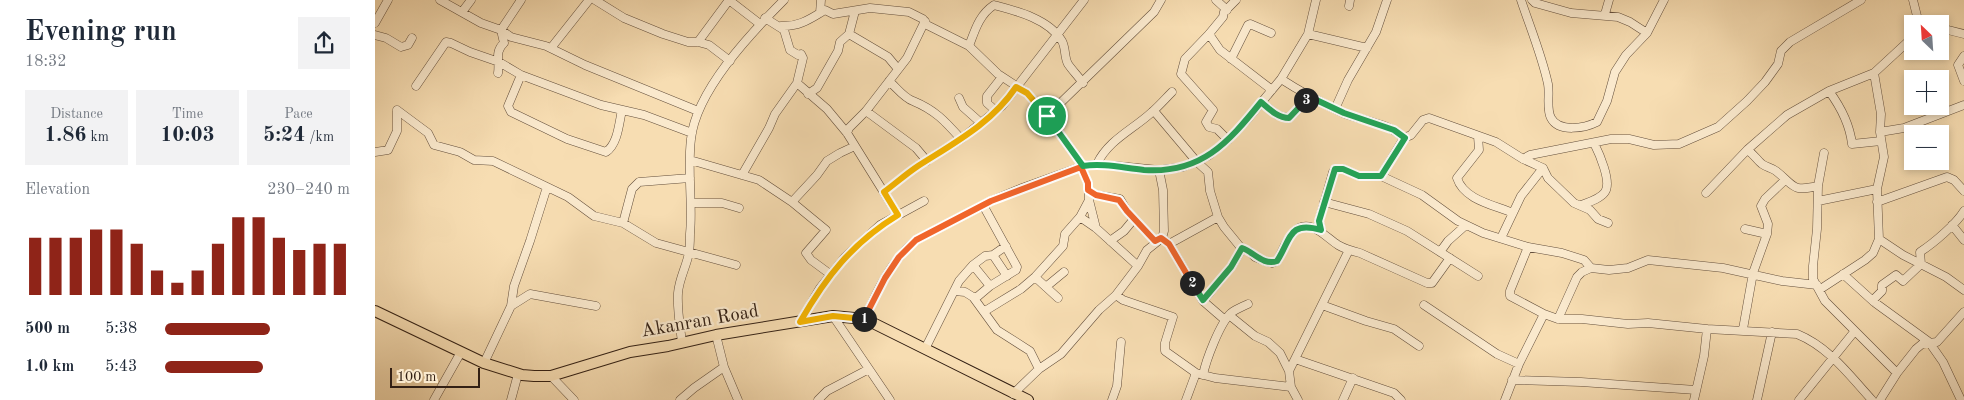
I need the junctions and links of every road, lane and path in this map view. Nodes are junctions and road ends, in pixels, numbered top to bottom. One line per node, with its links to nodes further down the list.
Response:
1 (387, 0): 30 (street)
2 (440, 0): 24 (street)
3 (471, 0): 24 (street)
4 (521, 0): 32 (street)
5 (589, 0): 46 (street)
6 (595, 0): 43 (street)
7 (729, 0): 28 (street); 43 (street)
8 (784, 0): 28 (street)
9 (821, 0): 25 (street)
10 (1084, 0): 37 (street)
11 (1161, 0): 61 (street)
12 (1216, 0): 22 (street)
13 (1236, 0): 22 (street)
14 (1316, 0): 39 (street)
15 (1387, 0): 47 (street)
16 (1521, 0): 35 (street)
17 (1532, 0): 26 (street)
18 (1609, 0): 26 (street)
19 (1664, 0): 35 (street)
20 (1861, 0): 88 (street)
21 (1913, 0): 27 (street)
22 (1227, 10): 38 (street)
23 (855, 11): 25 (street); 29 (street); 36 (street)
24 (462, 12): 32 (street)
25 (821, 13): 31 (street)
26 (1605, 14): 35 (street)
27 (1917, 15)
28 (763, 21): 31 (street); 50 (street)
29 (925, 21): 45 (street); 52 (street)
30 (375, 23)
31 (781, 26): 60 (street)
32 (501, 30): 46 (street); 51 (street)
33 (1949, 30): 40 (street)
34 (1271, 33): 49 (street)
35 (1647, 33)
36 (849, 34): 52 (street); 67 (street)
37 (1056, 34): 45 (street); 61 (street); 63 (street)
38 (1209, 34): 49 (street); 86 (street)
39 (1308, 34): 47 (street); 57 (street)
40 (1964, 34)
41 (375, 35): 42 (street)
42 (412, 38)
43 (698, 42): 50 (street)
44 (1904, 45): 54 (street)
45 (969, 46): 56 (street)
46 (551, 48): 74 (street)
47 (1367, 48): 72 (street)
48 (1964, 56): 59 (street)
49 (1231, 59): 64 (street)
50 (730, 61): 74 (street)
51 (499, 62): 53 (street); 55 (street); 62 (street)
52 (898, 69): 58 (street)
53 (498, 73)
54 (1874, 73): 65 (street); 80 (street)
55 (521, 75): 73 (street); 73 (street)
56 (1002, 77): 63 (street); 76 (street)
57 (1281, 80): 64 (street); 68 (street)
58 (889, 81): 75 (street); 85 (street)
59 (1964, 82)
60 (797, 83): 67 (street); 101 (street)
61 (1083, 83): 78 (street)
62 (416, 86)
63 (1016, 87): 76 (street); 78 (street)
64 (1272, 90): 70 (street)
65 (1829, 91): 87 (street); 90 (street)
66 (1172, 92): 77 (street)
67 (808, 94): 82 (street)
68 (1310, 97): 70 (street); 72 (street)
69 (959, 98): 79 (street)
70 (1261, 102): 86 (street)
71 (1964, 105): 80 (street)
72 (1335, 108): 84 (street)
73 (622, 110): 81 (street)
74 (698, 111): 81 (street)
75 (866, 111): 82 (street); 95 (street)
76 (996, 111): 79 (street)
77 (1154, 111): 96 (street); 97 (street)
78 (1047, 116): 98 (street)
79 (981, 123): 85 (street)
80 (1880, 132): 87 (street)
81 (692, 133): 94 (street)
82 (847, 133): 89 (street)
83 (1478, 136): 84 (street); 93 (street); 125 (street)
84 (1405, 138): 102 (street)
85 (961, 140): 95 (street)
86 (1228, 140): 96 (street)
87 (1881, 141): 107 (street)
88 (1594, 143): 93 (street); 112 (street)
89 (855, 146): 110 (street); 116 (street)
90 (1747, 150): 104 (street); 111 (street)
91 (375, 152): 106 (street)
92 (1823, 153): 105 (street)
93 (1523, 159): 99 (street)
94 (690, 160): 101 (street); 103 (street)
95 (927, 161): 110 (street)
96 (1197, 162): 100 (street); 128 (street)
97 (1097, 164): 98 (street); 100 (street)
98 (1082, 166): 108 (street); 120 (street)
99 (1543, 168): 121 (street); 125 (street)
100 (1159, 170): 140 (street)
101 (742, 175): 116 (street)
102 (1381, 176): 117 (street); 132 (street)
103 (690, 178): 119 (street); 130 (street)
104 (1785, 180): 105 (street); 137 (street)
105 (1818, 186): 115 (street)
106 (547, 187): 130 (street); 177 (street)
107 (1877, 189): 115 (street); 118 (street)
108 (1088, 190): 113 (street); 129 (street)
109 (1964, 191): 118 (street)
110 (884, 192): 126 (street)
111 (1707, 193)
112 (1596, 199): 121 (street); 123 (street)
113 (1089, 200): 127 (street); 134 (street)
114 (924, 201): 126 (street)
115 (1818, 201): 166 (street)
116 (792, 202): 159 (street)
117 (1324, 202): 136 (street); 149 (street)
118 (1877, 202): 139 (street)
119 (691, 203): 122 (street); 148 (street)
120 (983, 205): 144 (street); 186 (street)
121 (1581, 205): 123 (street)
122 (739, 208)
123 (1590, 210): 131 (street)
124 (1964, 211): 133 (street)
125 (1513, 213): 138 (street)
126 (898, 215): 159 (street)
127 (1080, 217): 134 (street); 163 (street)
128 (1218, 217): 143 (street); 146 (street)
129 (1134, 219): 140 (street); 142 (street)
130 (623, 223): 148 (street)
131 (1607, 223)
132 (1466, 225): 138 (street); 149 (street)
133 (1952, 225): 141 (street); 152 (street)
134 (1096, 228): 142 (street)
135 (1745, 229): 137 (street)
136 (1321, 230): 146 (street); 147 (street)
137 (1767, 234): 158 (street)
138 (1501, 238): 145 (street)
139 (1879, 239): 152 (street); 160 (street)
140 (1158, 240): 143 (street); 155 (street)
141 (1964, 240)
142 (1110, 241): 155 (street)
143 (1169, 244): 172 (street)
144 (1006, 246): 150 (street); 161 (street)
145 (1528, 247): 156 (street); 182 (street)
146 (1242, 248): 172 (street)
147 (1349, 250): 151 (street); 175 (street)
148 (689, 252): 153 (street); 193 (street)
149 (1440, 252): 151 (street)
150 (993, 255): 154 (street); 161 (street)
151 (1450, 258): 162 (street)
152 (1921, 264): 167 (street); 173 (street)
153 (736, 265)
154 (973, 265): 164 (street); 168 (street)
155 (1138, 266): 169 (street)
156 (1591, 268): 158 (street); 185 (street)
157 (1063, 272): 165 (street)
158 (1753, 273): 166 (street); 189 (street)
159 (830, 274): 187 (street)
160 (1843, 274): 166 (street); 173 (street)
161 (1007, 276): 164 (street)
162 (1478, 276)
163 (1035, 277): 165 (street); 180 (street)
164 (990, 286): 170 (street)
165 (1047, 286): 171 (street)
166 (1818, 288): 191 (street)
167 (1964, 290)
168 (954, 291): 170 (street); 197 (street)
169 (1116, 295): 204 (street); 209 (street)
170 (973, 297): 180 (street)
171 (1058, 298)
172 (1203, 300): 184 (street)
173 (1874, 302): 195 (street)
174 (1248, 304): 184 (street)
175 (1322, 305): 196 (street); 200 (street)
176 (1424, 305): 202 (street)
177 (511, 306): 178 (street); 201 (street)
178 (595, 306)
179 (375, 311): 198 (main road, Akanran Road)
180 (985, 311): 204 (street)
181 (1964, 312): 195 (street)
182 (1543, 314): 185 (street); 202 (street)
183 (833, 316): 186 (main road, Akanran Road); 187 (main road, Akanran Road); 205 (street)
184 (1227, 318): 206 (street); 209 (street)
185 (1558, 319): 188 (street)
186 (865, 320): 197 (main road, Akanran Road)
187 (800, 322): 192 (main road, Akanran Road)
188 (1707, 329): 189 (street); 214 (street)
189 (1743, 329): 190 (street)
190 (1772, 332): 199 (street); 231 (street)
191 (1854, 332): 199 (street); 207 (street)
192 (716, 336): 193 (main road, Akanran Road); 203 (street)
193 (682, 342): 210 (main road, Akanran Road)
194 (1121, 342): 224 (street)
195 (1929, 342): 207 (street); 235 (street)
196 (1419, 346)
197 (925, 349): 215 (main road, Akanran Road)
198 (461, 352): 201 (main road, Akanran Road); 217 (street)
199 (1834, 358): 232 (street); 233 (street)
200 (1295, 359): 206 (street); 211 (street)
201 (484, 363): 208 (main road, Akanran Road)
202 (1519, 364): 212 (street)
203 (724, 367): 220 (street); 221 (street)
204 (1039, 368): 215 (street)
205 (869, 369): 216 (street); 222 (street)
206 (1289, 371): 213 (street)
207 (1897, 373): 234 (street)
208 (518, 374): 210 (main road, Akanran Road); 218 (street)
209 (1199, 374): 213 (street); 225 (street)
210 (551, 376): 219 (street)
211 (1353, 378): 227 (street); 228 (street)
212 (1513, 380): 214 (street); 229 (street)
213 (1291, 387): 226 (street)
214 (1696, 390): 230 (street)
215 (1013, 394): 223 (main road, Akanran Road)
216 (821, 399)
217 (434, 400)
218 (511, 400)
219 (575, 400)
220 (680, 400)
221 (738, 400)
222 (890, 400)
223 (1027, 400)
224 (1112, 400)
225 (1187, 400)
226 (1298, 400)
227 (1343, 400)
228 (1401, 400)
229 (1505, 400)
230 (1694, 400)
231 (1757, 400)
232 (1799, 400)
233 (1872, 400)
234 (1880, 400)
235 (1961, 400)

